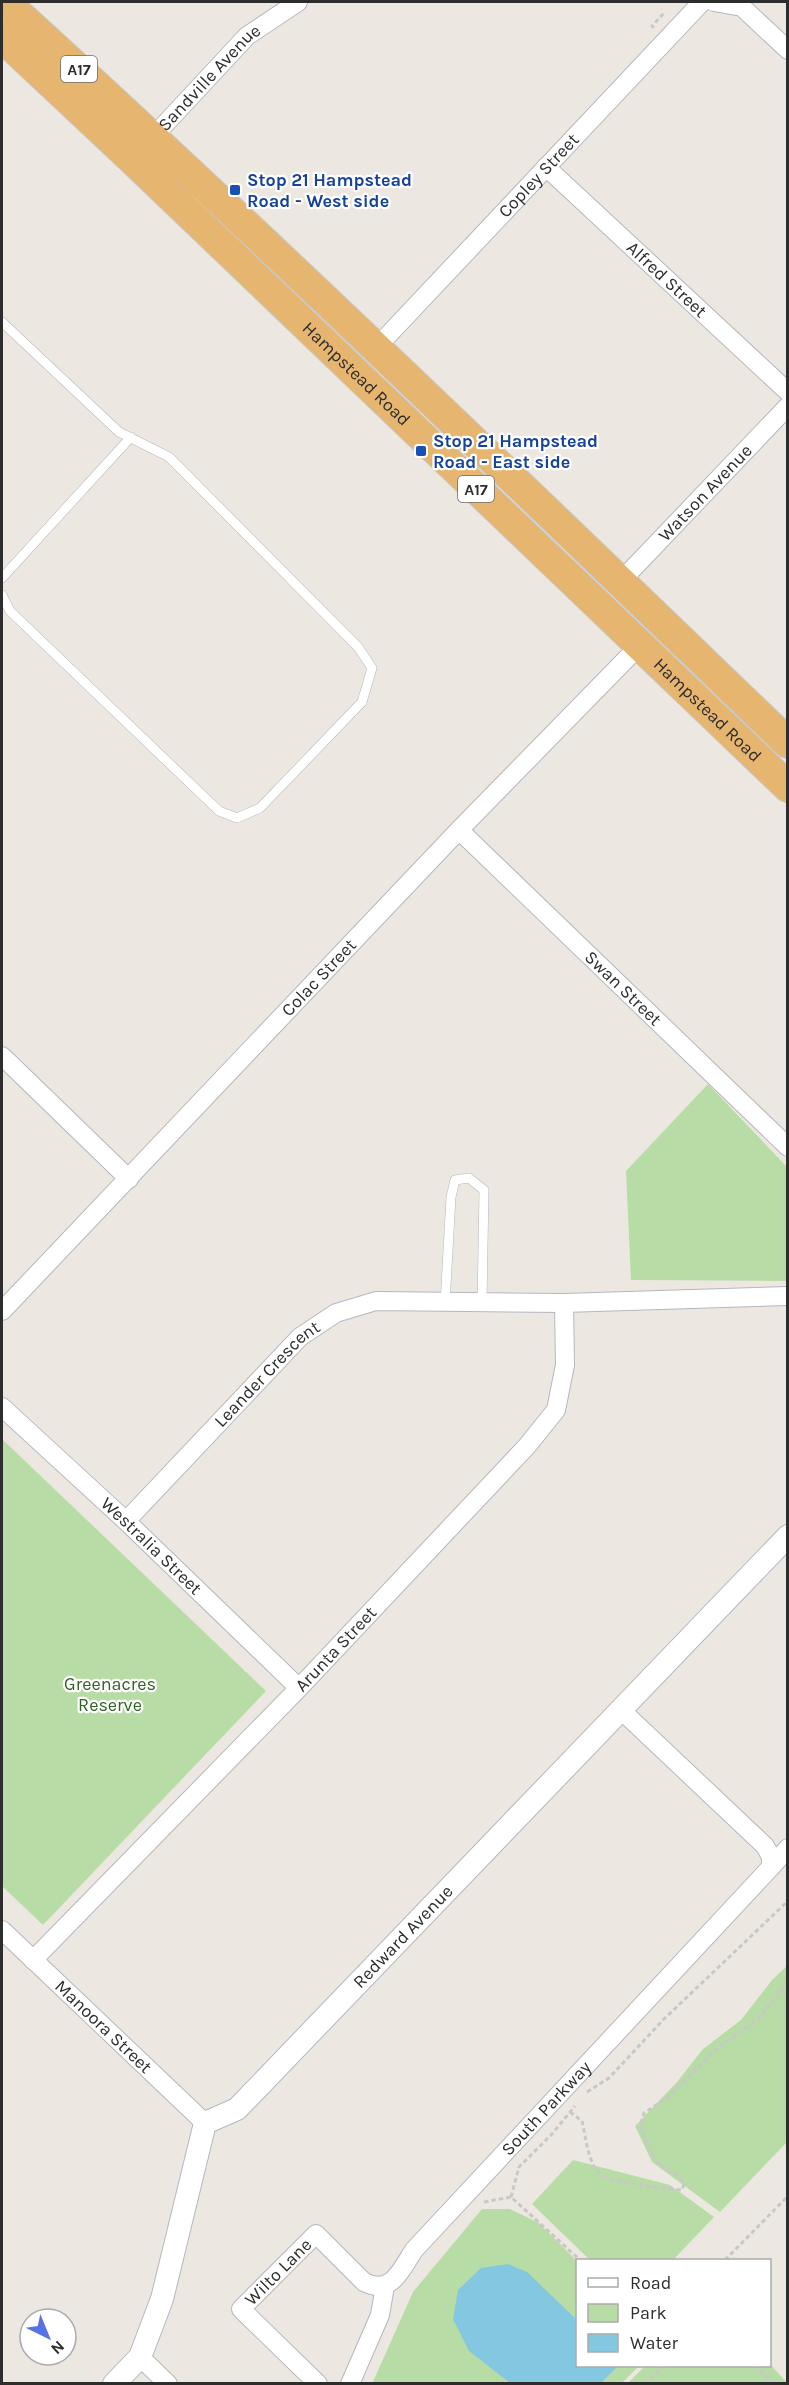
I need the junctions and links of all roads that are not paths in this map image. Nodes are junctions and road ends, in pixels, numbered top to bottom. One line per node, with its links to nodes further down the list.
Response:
1 (5, 2): 7 (highway, Hampstead Road / A17)
2 (298, 2): 7 (street, Sandville Avenue)
3 (702, 2): 9 (street, Copley Street)
4 (714, 2): 6 (street)
5 (2, 37): 8 (highway, Hampstead Road / A17)
6 (788, 50)
7 (153, 137): 8 (highway); 11 (highway, Hampstead Road / A17)
8 (132, 158): 12 (highway, Hampstead Road / A17)
9 (546, 167): 11 (street, Copley Street); 13 (street, Alfred Street)
10 (2, 322): 15 (lane)
11 (376, 348): 12 (highway); 17 (highway, Hampstead Road / A17)
12 (354, 373): 19 (highway, Hampstead Road / A17)
13 (788, 392)
14 (788, 406): 17 (street, Watson Avenue)
15 (131, 437): 16 (lane); 18 (lane)
16 (2, 578)
17 (621, 581): 19 (highway); 20 (highway, Hampstead Road / A17)
18 (2, 595)
19 (598, 605): 21 (highway, Hampstead Road / A17)
20 (662, 622): 21 (highway); 22 (highway, Hampstead Road / A17)
21 (640, 645): 23 (highway, Hampstead Road / A17); 24 (street, Colac Street)
22 (788, 743)
23 (788, 787)
24 (459, 830): 26 (street, Swan Street); 27 (street, Colac Street)
25 (2, 1056): 27 (street)
26 (788, 1147)
27 (129, 1179): 32 (street, Colac Street)
28 (788, 1296): 31 (street, Leander Crescent)
29 (445, 1303): 30 (street, Leander Crescent); 30 (lane); 34 (street, Leander Crescent)
30 (482, 1303): 31 (street, Leander Crescent)
31 (564, 1303): 36 (street, Arunta Street)
32 (2, 1311)
33 (2, 1407): 34 (street, Westralia Street)
34 (126, 1521): 36 (street, Westralia Street)
35 (788, 1536): 37 (street, Redward Avenue)
36 (299, 1688): 41 (street, Arunta Street)
37 (620, 1710): 39 (street); 42 (street, Redward Avenue)
38 (788, 1848): 39 (street, South Parkway)
39 (771, 1867): 43 (street, South Parkway)
40 (2, 1930): 41 (street, Manoora Street)
41 (33, 1960): 42 (street, Manoora Street)
42 (205, 2123): 44 (street)
43 (385, 2286): 47 (street, Wilto Lane); 48 (street)
44 (140, 2357): 45 (street); 46 (street)
45 (114, 2384)
46 (168, 2384)
47 (318, 2384)
48 (350, 2384)

